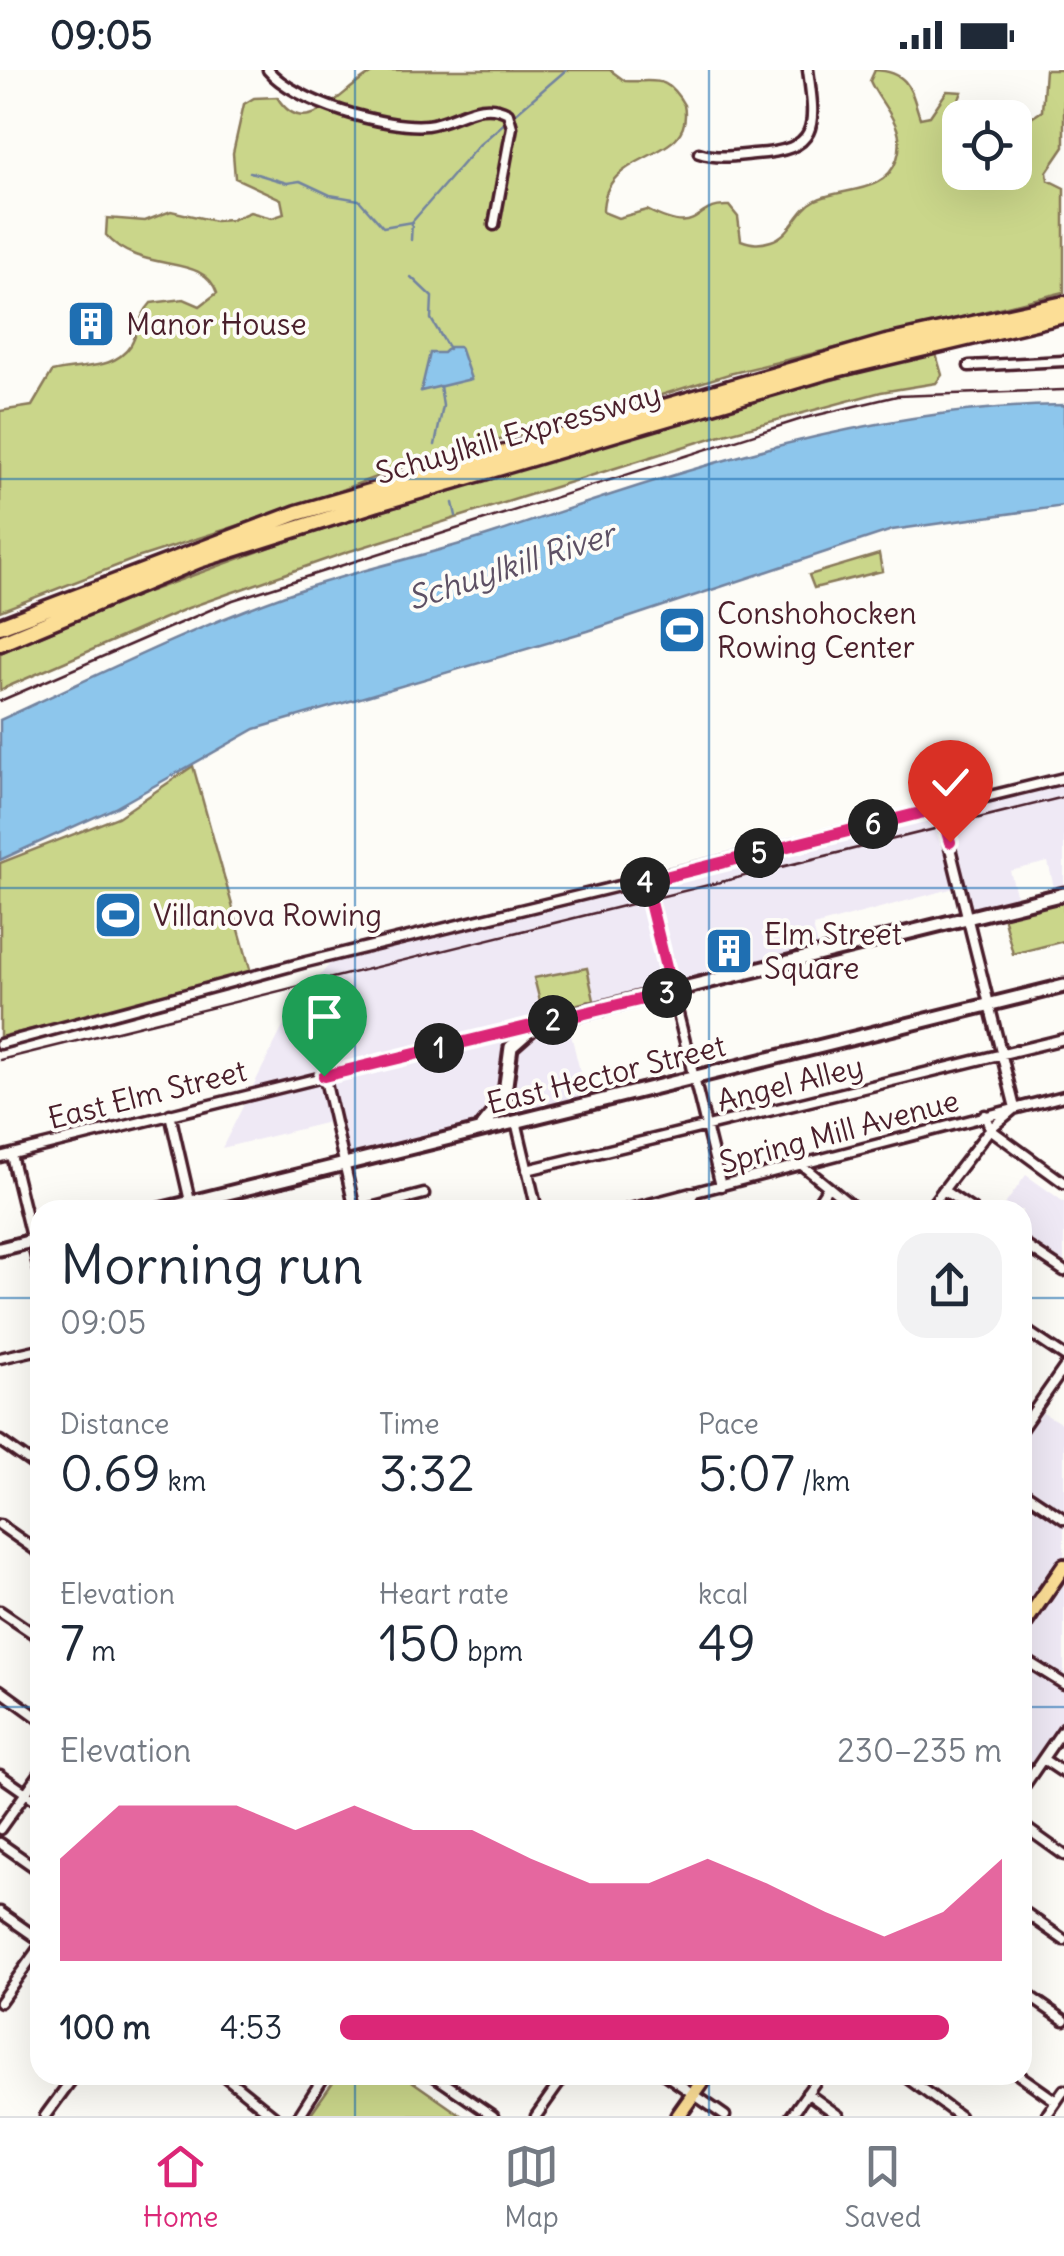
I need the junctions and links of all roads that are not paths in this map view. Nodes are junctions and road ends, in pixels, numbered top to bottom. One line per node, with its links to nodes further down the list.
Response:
1 (268, 70): 4 (street)
2 (808, 70): 3 (street)
3 (699, 153)
4 (494, 225)
5 (1064, 304): 9 (highway, Schuylkill Expressway)
6 (1064, 315): 10 (highway, Schuylkill Expressway)
7 (1064, 361): 8 (street)
8 (969, 366)
9 (0, 626)
10 (0, 644)
11 (1064, 778): 12 (street)
12 (940, 808): 13 (street); 15 (street)
13 (645, 882): 17 (street); 22 (street)
14 (1064, 894): 15 (main road, East Elm Street)
15 (968, 918): 17 (main road, East Elm Street); 18 (street)
16 (1064, 986): 18 (main road, East Hector Street)
17 (672, 992): 19 (main road, East Elm Street); 26 (street)
18 (990, 1005): 23 (street); 26 (main road, East Hector Street)
19 (537, 1024): 20 (street, East Elm Street); 24 (main road)
20 (483, 1037): 24 (street); 25 (street, East Elm Street)
21 (1064, 1039): 23 (street, Angel Alley)
22 (0, 1044)
23 (1002, 1055): 29 (street); 33 (street, Angel Alley)
24 (506, 1056): 28 (main road)
25 (324, 1076): 30 (street, East Elm Street); 39 (street)
26 (694, 1078): 32 (main road, East Hector Street); 33 (street)
27 (1064, 1096): 29 (street, Spring Mill Avenue)
28 (504, 1100): 32 (main road); 35 (main road)
29 (1015, 1108): 31 (street, Spring Mill Avenue); 34 (street)
30 (170, 1114): 36 (street, East Elm Street); 47 (street)
31 (985, 1116): 34 (street); 38 (street, Spring Mill Avenue)
32 (516, 1121): 35 (main road, East Hector Street); 40 (street)
33 (706, 1127): 40 (street, Angel Alley); 42 (street)
34 (990, 1129): 41 (street); 44 (street)
35 (460, 1136): 39 (main road, East Hector Street)
36 (11, 1154): 37 (street, East Elm Street); 58 (street)
37 (0, 1157)
38 (798, 1162): 42 (street, Spring Mill Avenue); 43 (street)
39 (342, 1165): 48 (main road, East Hector Street); 49 (street)
40 (527, 1170): 51 (street)
41 (1064, 1183)
42 (721, 1186): 45 (street, Spring Mill Avenue)
43 (828, 1187): 54 (street); 55 (street)
44 (943, 1190): 56 (street); 57 (street)
45 (694, 1193): 52 (street, Spring Mill Avenue); 53 (street)
46 (424, 1194): 50 (street)
47 (190, 1200)
48 (213, 1200)
49 (352, 1200)
50 (401, 1200)
51 (534, 1200)
52 (666, 1200)
53 (689, 1200)
54 (820, 1200)
55 (844, 1200)
56 (936, 1200)
57 (958, 1200)
58 (30, 1219)
59 (30, 1242): 60 (main road)
60 (0, 1249)
61 (1032, 1250): 62 (street)
62 (1064, 1271)
63 (1032, 1335): 65 (street)
64 (30, 1351): 66 (street)
65 (1064, 1356)
66 (0, 1358)
67 (1064, 1368): 68 (street)
68 (1032, 1407)
69 (3, 1443): 70 (street); 71 (street)
70 (0, 1454)
71 (30, 1462)
72 (1032, 1498): 73 (street)
73 (1064, 1519)
74 (0, 1525): 75 (street)
75 (30, 1546)
76 (1064, 1566): 78 (main road)
77 (0, 1611): 79 (street)
78 (1032, 1612)
79 (30, 1631)
80 (1032, 1664): 81 (street)
81 (1064, 1684)
82 (0, 1690): 83 (street)
83 (30, 1711)
84 (1064, 1728): 85 (street)
85 (1043, 1759): 86 (street); 88 (street)
86 (1064, 1773)
87 (0, 1775): 90 (street)
88 (1032, 1775)
89 (30, 1787): 90 (street)
90 (26, 1793): 91 (street); 92 (street)
91 (30, 1796)
92 (0, 1828)
93 (1032, 1832): 95 (street)
94 (0, 1843): 96 (street)
95 (1064, 1855)
96 (30, 1864)
97 (0, 1912): 99 (street)
98 (1032, 1917): 100 (street)
99 (30, 1935)
100 (1062, 1935)
101 (30, 1958): 103 (street)
102 (1032, 1998): 104 (street)
103 (0, 2002)
104 (1064, 2020)
105 (68, 2085): 119 (street)
106 (235, 2085): 120 (street)
107 (319, 2085): 121 (street)
108 (448, 2085): 122 (street)
109 (558, 2085): 123 (street)
110 (682, 2085): 116 (street)
111 (700, 2085): 116 (main road)
112 (813, 2085): 117 (street)
113 (916, 2085): 128 (street)
114 (1032, 2085): 118 (street)
115 (1064, 2090): 118 (street)
116 (694, 2093): 124 (main road); 125 (street)
117 (807, 2093): 126 (street); 127 (street)
118 (1056, 2101): 129 (street)
119 (45, 2116)
120 (274, 2116)
121 (299, 2116)
122 (493, 2116)
123 (536, 2116)
124 (678, 2116)
125 (726, 2116)
126 (792, 2116)
127 (839, 2116)
128 (958, 2116)
129 (1046, 2116)

